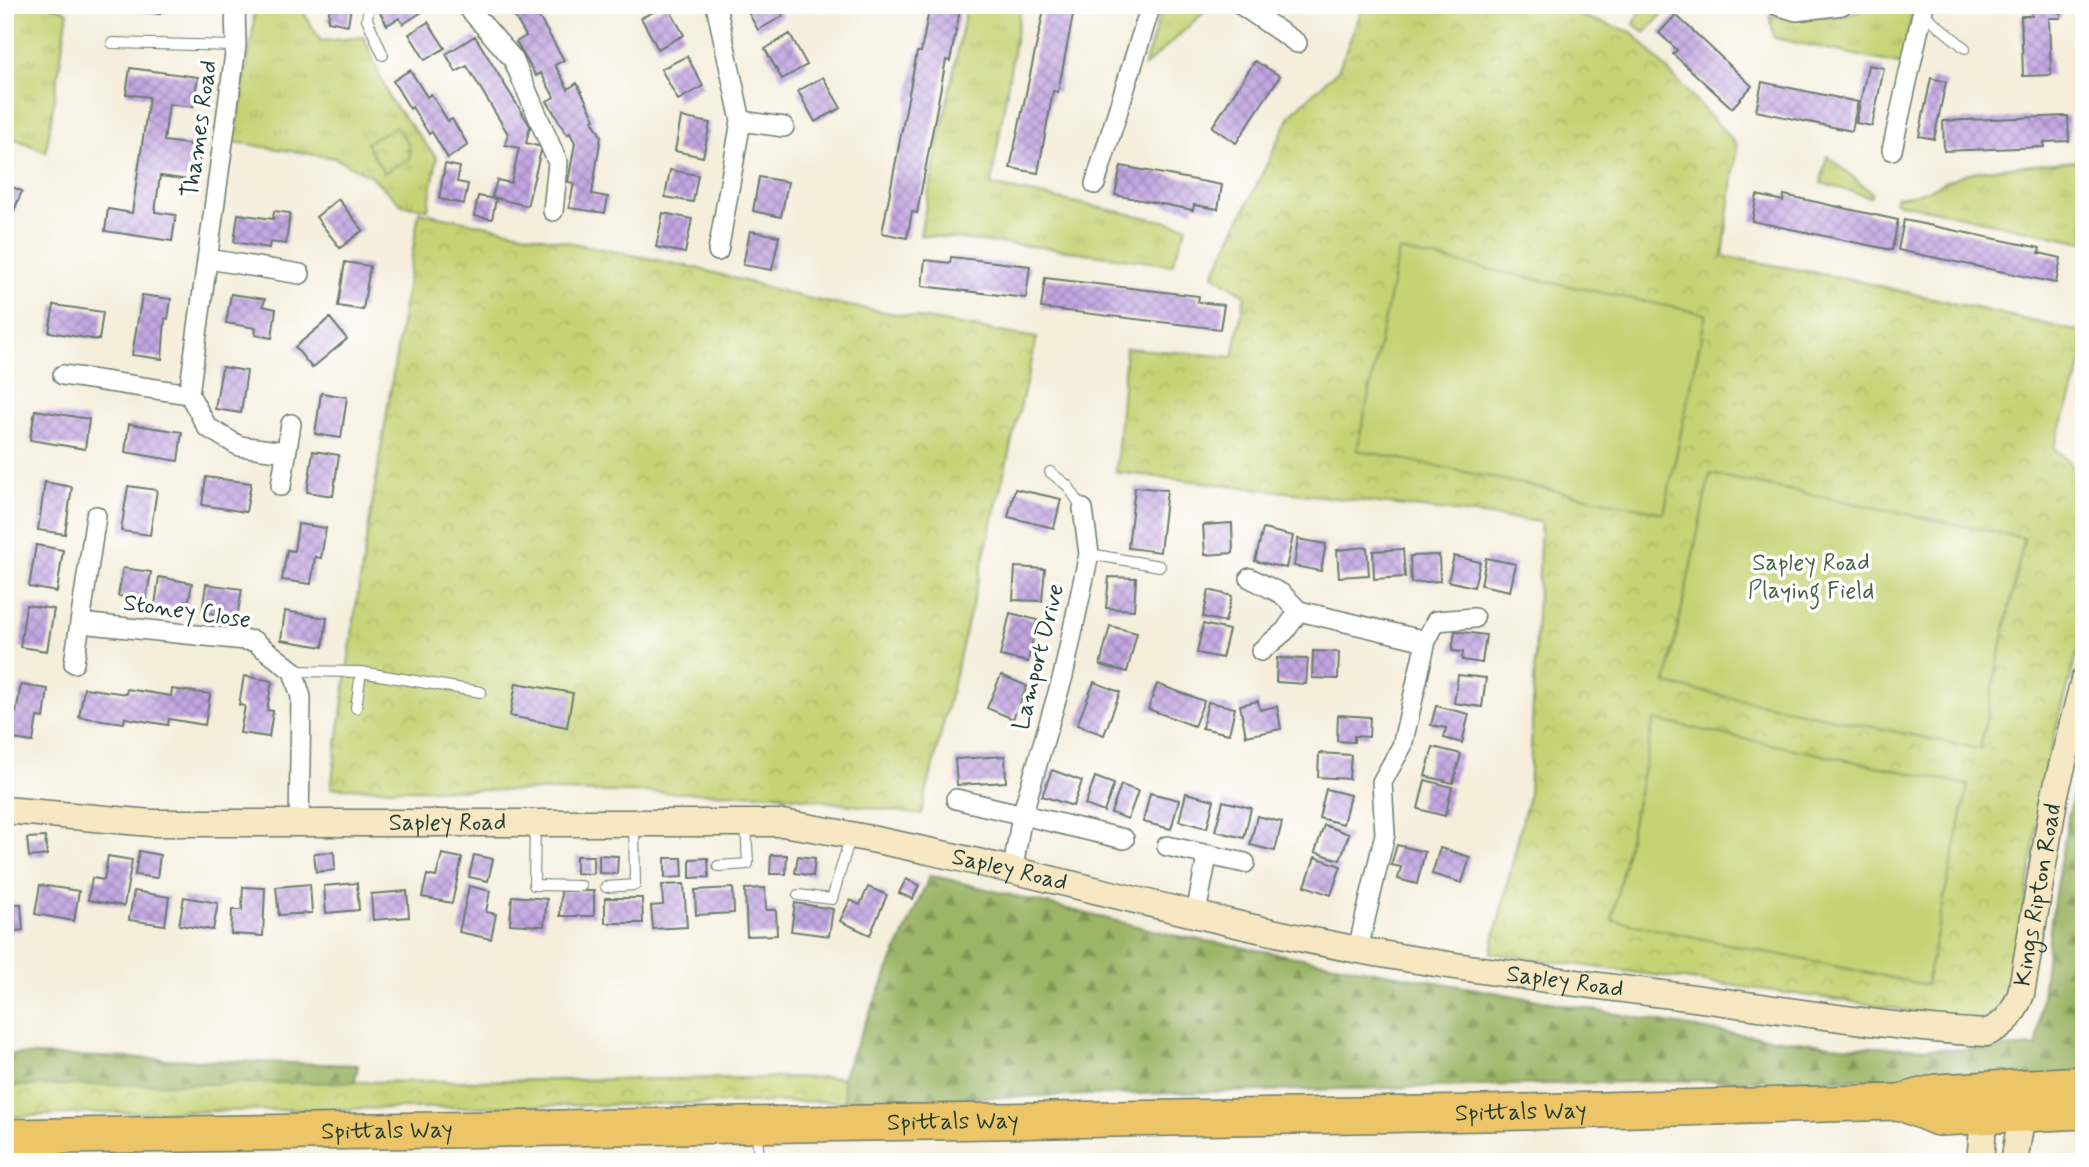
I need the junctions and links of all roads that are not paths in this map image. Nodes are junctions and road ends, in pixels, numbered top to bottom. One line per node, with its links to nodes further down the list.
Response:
1 (235, 5): 12 (street, Thames Road)
2 (369, 5): 14 (lane)
3 (466, 5): 19 (street)
4 (716, 5): 15 (street)
5 (1151, 5): 18 (street)
6 (1241, 5): 11 (street)
7 (1776, 5): 8 (street)
8 (1842, 5)
9 (1924, 10): 13 (lane); 17 (street)
10 (111, 43): 12 (lane)
11 (1297, 43)
12 (236, 46): 21 (street, Thames Road)
13 (1965, 48)
14 (383, 55)
15 (741, 121): 16 (street); 20 (street)
16 (784, 127)
17 (1892, 150)
18 (1096, 184)
19 (553, 211)
20 (718, 251)
21 (208, 259): 22 (street); 24 (street, Thames Road)
22 (300, 274)
23 (63, 375): 24 (street)
24 (190, 394): 26 (street)
25 (291, 424): 26 (street)
26 (286, 452): 28 (street)
27 (1049, 472): 29 (lane)
28 (281, 486)
29 (1083, 509): 31 (street, Lamport Drive)
30 (96, 516): 36 (street)
31 (1089, 554): 32 (lane); 47 (street, Lamport Drive)
32 (1160, 565)
33 (1250, 578): 34 (street)
34 (1300, 611): 37 (street); 38 (street)
35 (1474, 618): 37 (street)
36 (80, 623): 39 (street); 40 (street, Stoney Close)
37 (1426, 641): 63 (street)
38 (1261, 652)
39 (74, 663)
40 (293, 671): 41 (lane); 51 (street)
41 (361, 672): 43 (lane); 44 (lane)
42 (2084, 680): 64 (street, Kings Ripton Road)
43 (481, 692)
44 (356, 708)
45 (956, 799): 47 (street)
46 (5, 810): 51 (street, Sapley Road)
47 (1022, 815): 53 (street); 58 (street, Lamport Drive)
48 (634, 822): 49 (street, Sapley Road); 50 (street, Sapley Road); 60 (lane)
49 (535, 823): 51 (street, Sapley Road); 59 (lane)
50 (746, 823): 52 (street, Sapley Road); 57 (lane)
51 (299, 825)
52 (851, 834): 58 (street, Sapley Road); 61 (lane)
53 (1124, 839)
54 (1167, 846): 55 (street)
55 (1207, 857): 56 (street); 62 (street)
56 (1245, 863)
57 (718, 866)
58 (1013, 868): 62 (street, Sapley Road)
59 (581, 886)
60 (606, 887)
61 (798, 895)
62 (1196, 913): 63 (street, Sapley Road)
63 (1358, 949): 64 (street, Sapley Road)
64 (2004, 1026)
65 (2084, 1084): 66 (highway, Spittals Way)
66 (2003, 1106): 67 (highway, Spittals Way); 68 (highway, Spittals Way); 71 (street); 72 (street)
67 (2084, 1111)
68 (757, 1125): 69 (highway, Spittals Way); 70 (lane)
69 (5, 1137)
70 (759, 1162)
71 (1980, 1162)
72 (2014, 1162)

